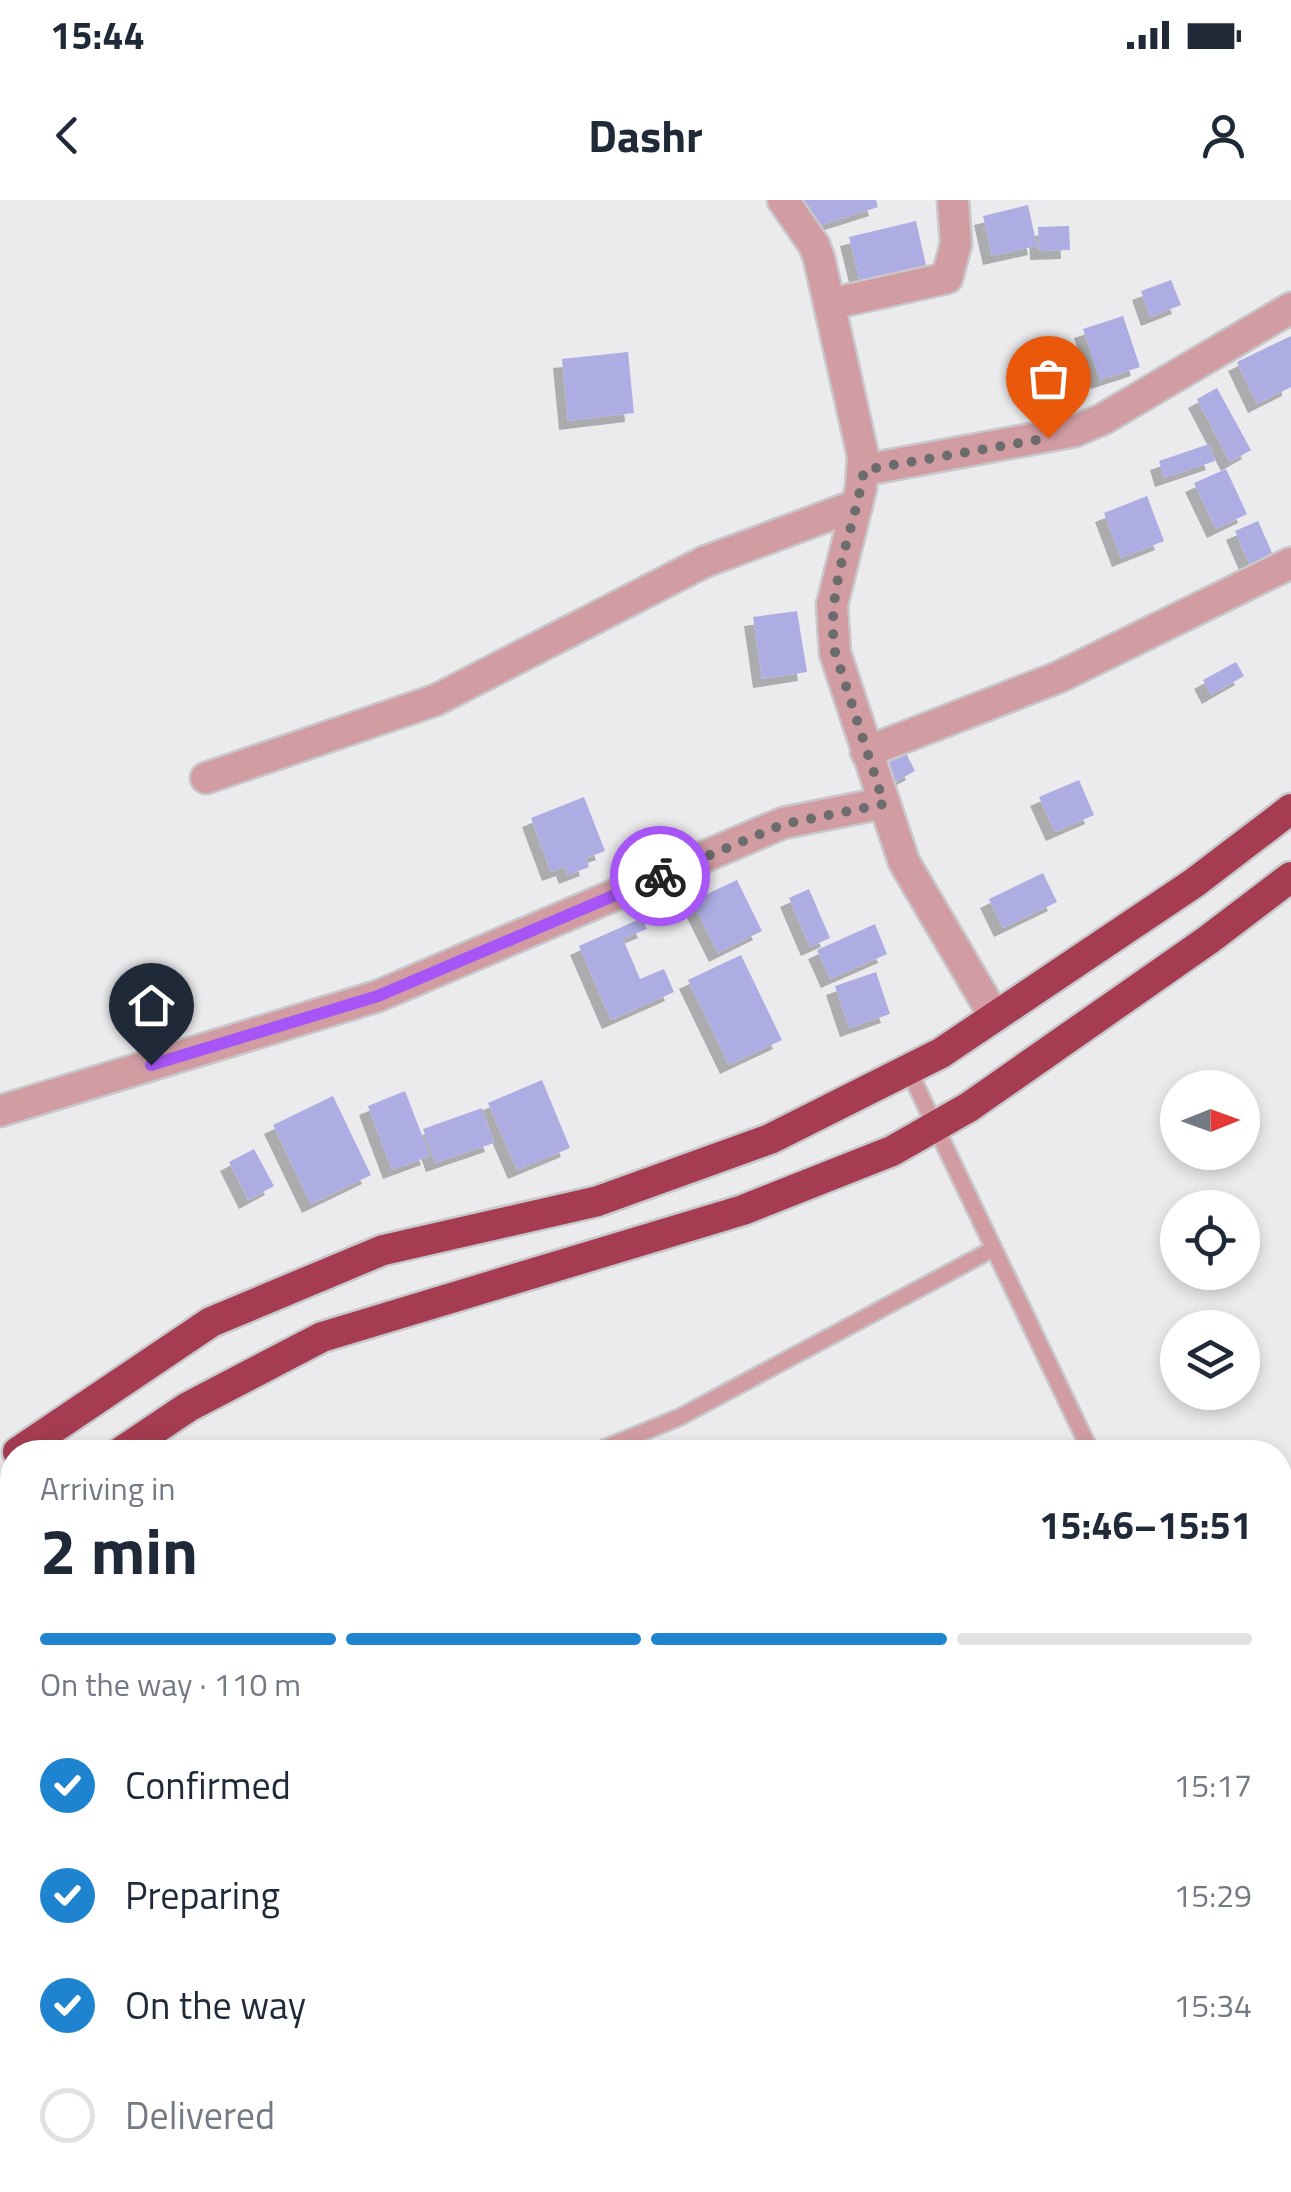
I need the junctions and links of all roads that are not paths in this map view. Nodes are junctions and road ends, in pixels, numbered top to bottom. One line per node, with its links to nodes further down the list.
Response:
1 (783, 200): 3 (street)
2 (954, 200): 3 (street)
3 (830, 304): 5 (street)
4 (1291, 308): 5 (street)
5 (864, 470): 6 (street)
6 (857, 505): 8 (street); 9 (street)
7 (1291, 562): 8 (street)
8 (866, 752): 10 (street)
9 (206, 778)
10 (884, 804): 13 (street); 15 (street)
11 (1291, 809): 13 (highway)
12 (1291, 877): 16 (highway)
13 (995, 1017): 14 (highway)
14 (908, 1069): 16 (lane); 18 (highway)
15 (0, 1111)
16 (934, 1127): 17 (lane); 19 (highway)
17 (993, 1249): 20 (lane); 21 (lane)
18 (36, 1440)
19 (139, 1440)
20 (624, 1440)
21 (1085, 1440)

